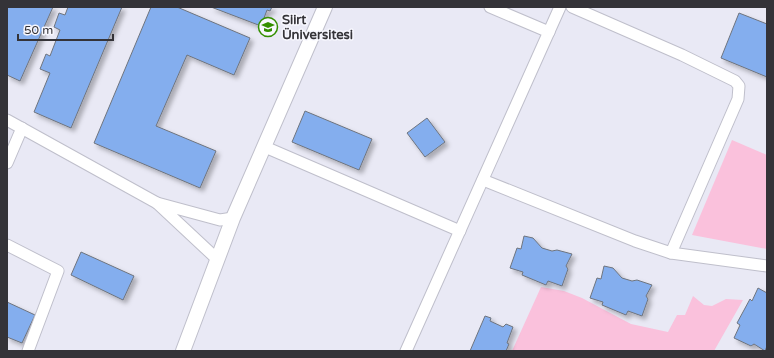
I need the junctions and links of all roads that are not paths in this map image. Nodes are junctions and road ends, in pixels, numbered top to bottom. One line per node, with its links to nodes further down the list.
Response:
1 (325, 7): 8 (street)
2 (490, 7): 5 (street)
3 (560, 7): 5 (street)
4 (572, 7): 15 (street)
5 (549, 32): 10 (street)
6 (7, 120): 7 (street)
7 (22, 128): 9 (street); 11 (street)
8 (264, 147): 12 (street); 13 (street)
9 (7, 163)
10 (483, 180): 13 (street); 15 (street)
11 (157, 203): 12 (street); 16 (street)
12 (233, 218): 16 (street)
13 (460, 231): 20 (street)
14 (7, 245): 18 (street)
15 (671, 253): 17 (street)
16 (218, 260): 19 (street)
17 (767, 266)
18 (28, 351)
19 (183, 351)
20 (406, 351)

